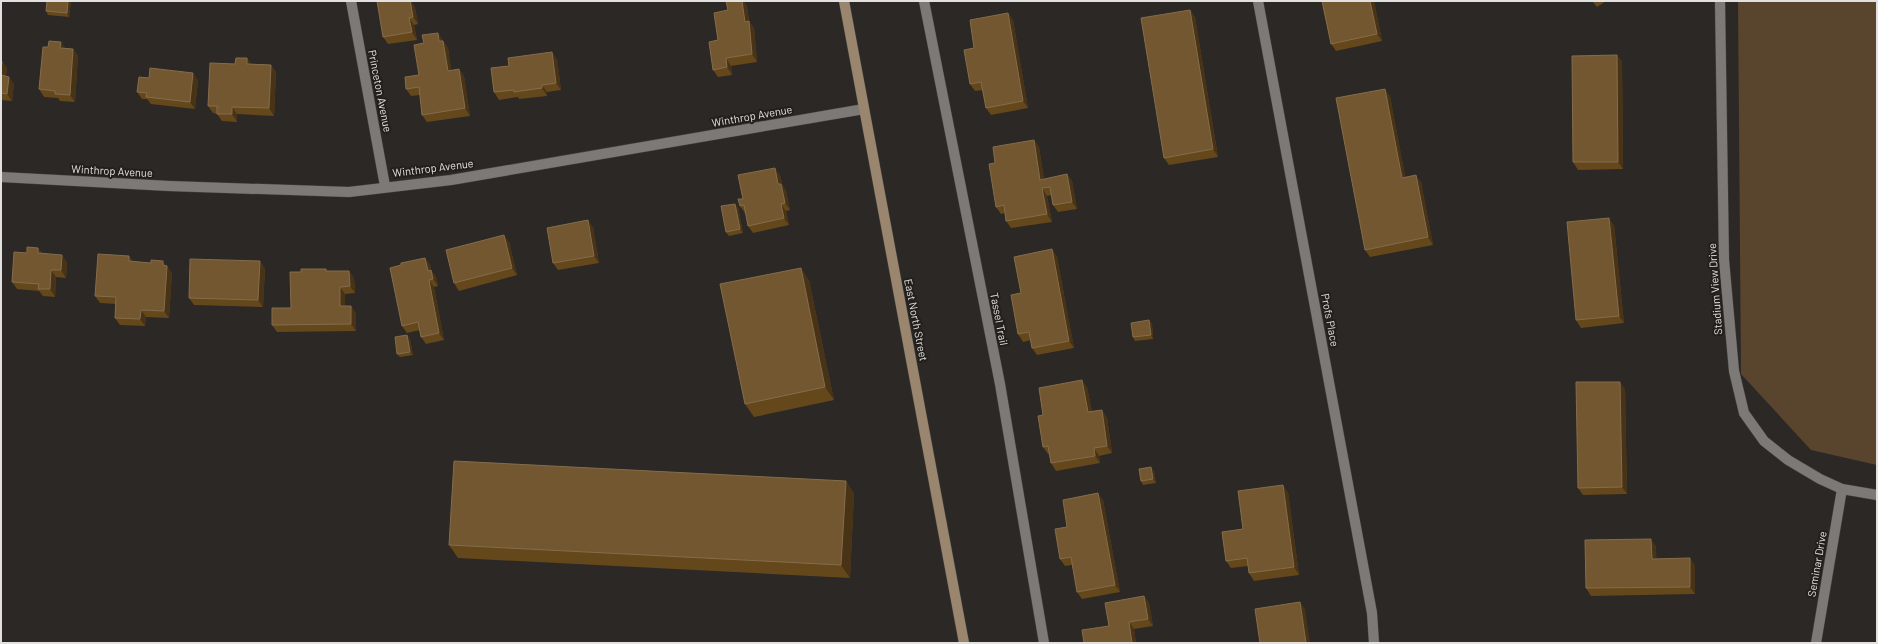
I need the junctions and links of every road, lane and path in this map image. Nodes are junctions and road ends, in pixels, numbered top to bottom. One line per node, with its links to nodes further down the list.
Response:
1 (351, 1): 8 (street, Princeton Avenue)
2 (844, 1): 6 (main road, East North Street)
3 (924, 1): 12 (street, Tassel Trail)
4 (1258, 1): 13 (street, Profs Place)
5 (1720, 1): 9 (street, Stadium View Drive)
6 (864, 109): 8 (street, Winthrop Avenue); 11 (main road, East North Street)
7 (1, 177): 8 (street, Winthrop Avenue)
8 (385, 186)
9 (1842, 489): 10 (street, Stadium View Drive); 14 (street, Seminar Drive)
10 (1877, 495)
11 (964, 643)
12 (1044, 643)
13 (1374, 643)
14 (1816, 643)

